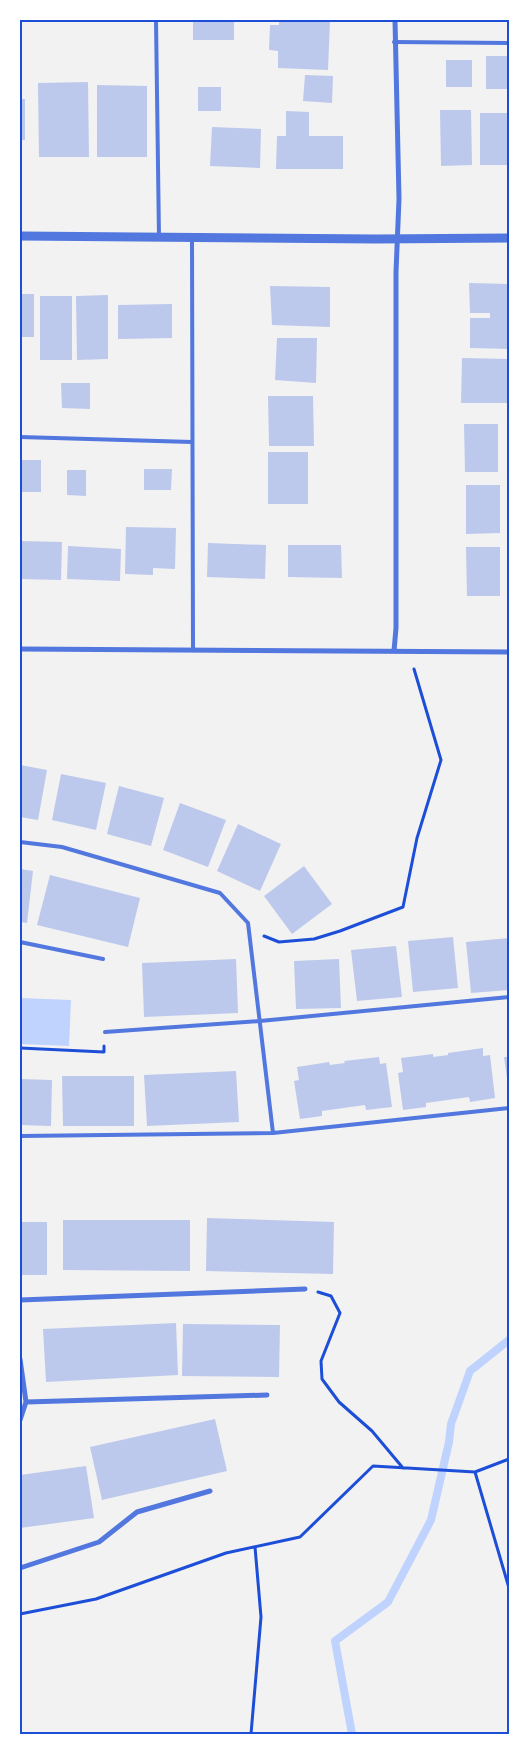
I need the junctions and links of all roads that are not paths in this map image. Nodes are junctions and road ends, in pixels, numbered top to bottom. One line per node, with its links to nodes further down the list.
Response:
1 (156, 20): 7 (lane)
2 (395, 20): 3 (street)
3 (394, 42): 4 (lane); 9 (street)
4 (509, 43)
5 (20, 236): 7 (street)
6 (192, 237): 7 (street); 9 (street); 11 (lane)
7 (159, 238)
8 (509, 238): 9 (street)
9 (396, 239): 14 (street)
10 (20, 437): 11 (lane)
11 (192, 442): 13 (lane)
12 (20, 649): 13 (street)
13 (193, 650): 14 (street)
14 (394, 651): 15 (street)
15 (509, 652)
16 (20, 842): 20 (lane)
17 (20, 942): 18 (lane)
18 (104, 959)
19 (509, 997): 20 (lane)
20 (260, 1021): 21 (lane); 23 (lane)
21 (105, 1032)
22 (509, 1108): 23 (lane)
23 (272, 1133): 24 (lane)
24 (20, 1136)
25 (306, 1289): 26 (street)
26 (20, 1300)
27 (20, 1359): 29 (street)
28 (267, 1395): 29 (street)
29 (26, 1402): 30 (street)
30 (20, 1420)
31 (210, 1491): 32 (street)
32 (20, 1568)

